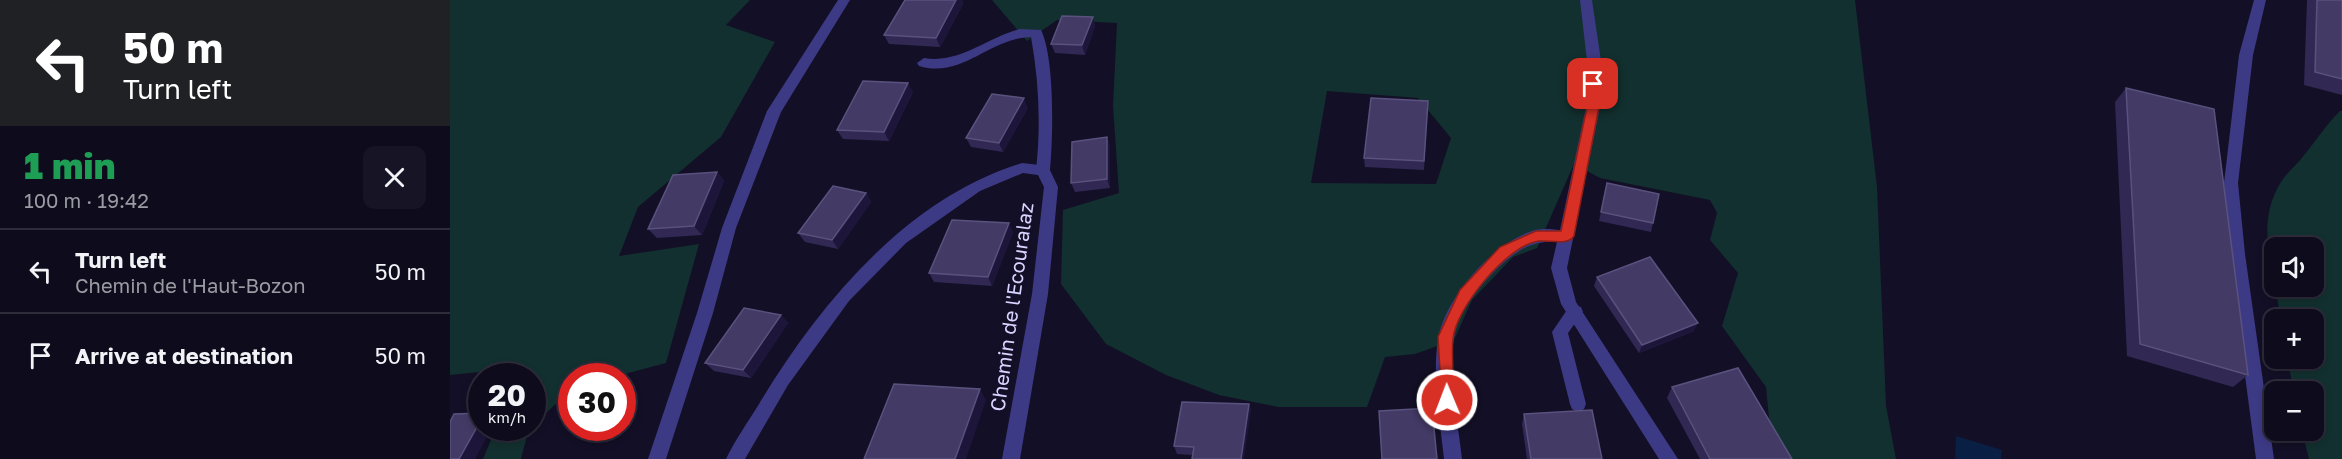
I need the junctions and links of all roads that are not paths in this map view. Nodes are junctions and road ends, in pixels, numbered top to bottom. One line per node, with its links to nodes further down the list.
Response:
1 (844, 0): 9 (street)
2 (1586, 0): 6 (street)
3 (2260, 0): 14 (street)
4 (924, 63): 5 (street)
5 (1043, 170): 10 (street, Chemin de l'Ecouralaz); 11 (street, Chemin de l'Ecouralaz)
6 (1567, 236): 7 (street); 12 (street)
7 (1575, 312): 8 (street); 13 (street)
8 (1578, 404)
9 (657, 459)
10 (735, 459)
11 (1011, 459)
12 (1453, 459)
13 (1669, 459)
14 (2265, 459)

